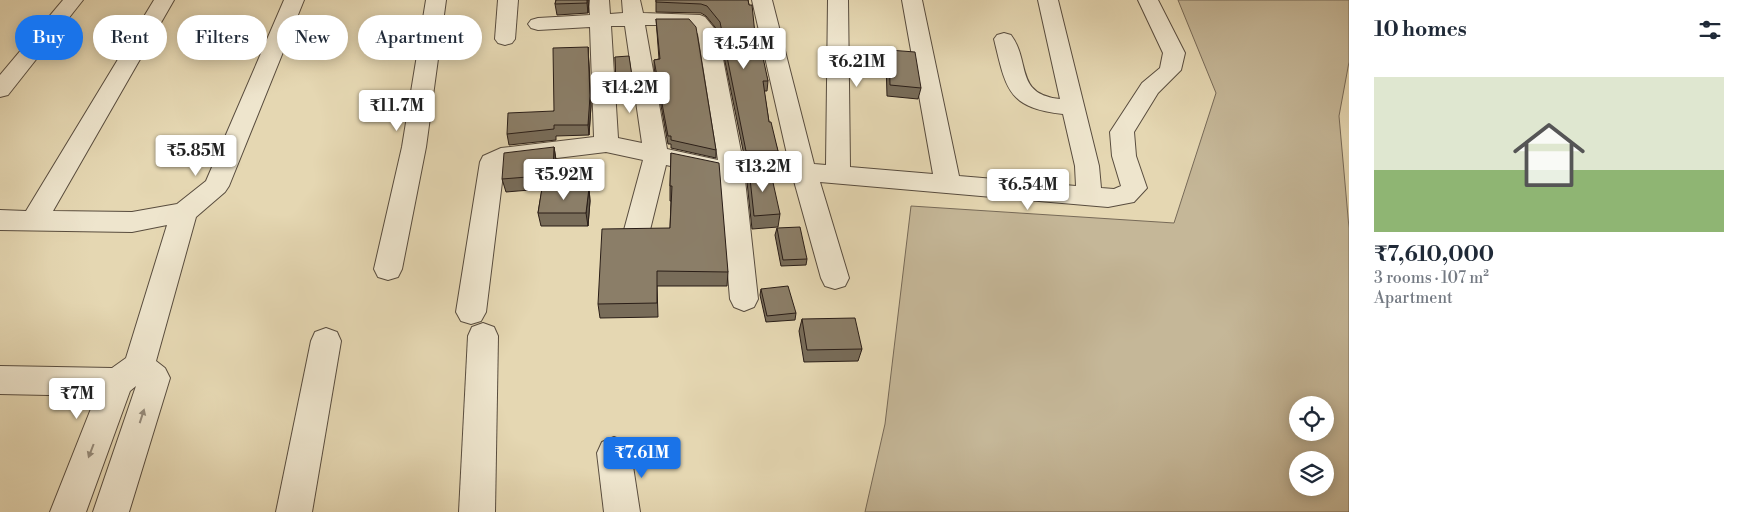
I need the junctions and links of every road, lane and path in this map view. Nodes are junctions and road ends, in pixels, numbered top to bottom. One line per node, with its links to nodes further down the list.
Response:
1 (73, 0): 16 (street)
2 (164, 0): 27 (street)
3 (294, 0): 25 (street)
4 (436, 0): 29 (street)
5 (508, 0): 14 (street)
6 (762, 0): 21 (street)
7 (838, 0): 22 (street)
8 (912, 0): 23 (street)
9 (1048, 0): 17 (street)
10 (1148, 0): 24 (street)
11 (632, 9): 12 (street); 19 (street); 20 (street)
12 (598, 11): 13 (street); 18 (street)
13 (538, 24)
14 (505, 39)
15 (1004, 39): 17 (street)
16 (0, 90)
17 (1074, 108): 24 (street)
18 (606, 144): 19 (street); 39 (street)
19 (656, 157): 20 (street); 28 (street)
20 (731, 171): 21 (street); 31 (street)
21 (804, 172): 22 (street); 30 (street)
22 (838, 176): 23 (street)
23 (948, 185): 24 (street)
24 (1090, 196)
25 (184, 212): 27 (street); 33 (street)
26 (0, 220): 27 (street)
27 (34, 220)
28 (637, 230)
29 (388, 269)
30 (835, 278)
31 (744, 299)
32 (326, 341): 38 (street)
33 (128, 374): 34 (street); 36 (street, one-way to 36); 37 (street, one-way to 33)
34 (0, 380)
35 (614, 453): 40 (street)
36 (68, 512)
37 (111, 512)
38 (294, 512)
39 (478, 512)
40 (622, 512)

